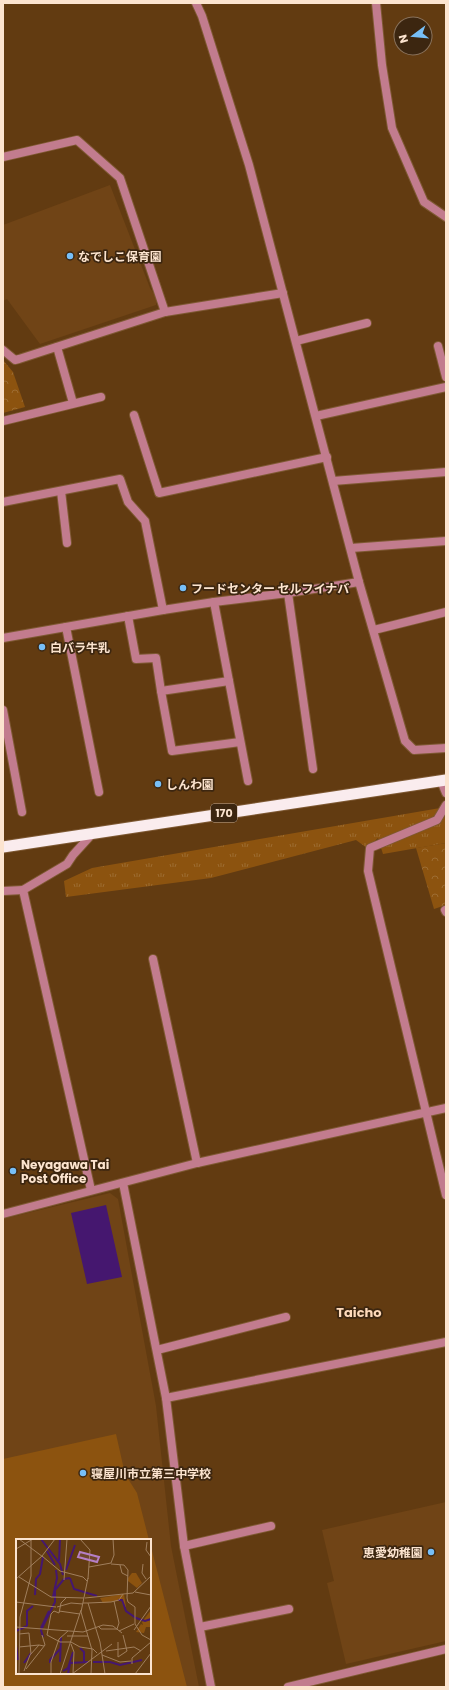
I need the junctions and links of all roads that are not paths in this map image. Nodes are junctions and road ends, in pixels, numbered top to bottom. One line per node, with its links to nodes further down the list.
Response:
1 (196, 3): 5 (street)
2 (376, 3): 4 (street)
3 (3, 158): 6 (street)
4 (446, 218)
5 (284, 293): 6 (street); 8 (street)
6 (164, 312): 10 (street)
7 (367, 323): 8 (street)
8 (296, 341): 17 (street)
9 (438, 346): 12 (street)
10 (57, 347): 11 (street); 15 (street)
11 (3, 350)
12 (446, 377)
13 (446, 387): 17 (street)
14 (101, 397): 15 (street)
15 (73, 403): 18 (street)
16 (134, 416): 19 (street)
17 (316, 416): 19 (street)
18 (3, 421)
19 (327, 457): 21 (street)
20 (446, 472): 21 (street)
21 (333, 480): 26 (street)
22 (61, 491): 23 (street); 25 (street); 30 (street)
23 (3, 502)
24 (446, 541): 26 (street)
25 (67, 543)
26 (351, 548): 27 (street)
27 (359, 582): 28 (street); 34 (street)
28 (288, 593): 29 (street); 41 (street)
29 (214, 602): 30 (street); 36 (street)
30 (163, 610): 32 (street)
31 (446, 612): 34 (street)
32 (128, 616): 33 (street); 37 (street)
33 (66, 627): 35 (street); 44 (street)
34 (374, 630): 40 (street)
35 (3, 638)
36 (229, 681): 37 (street); 39 (street)
37 (161, 691): 39 (street)
38 (3, 710): 47 (street)
39 (240, 742): 42 (street)
40 (446, 748)
41 (313, 769)
42 (248, 781)
43 (443, 781): 45 (street); 48 (highway, 170)
44 (99, 792)
45 (446, 792)
46 (446, 805): 54 (street)
47 (22, 812)
48 (93, 833): 49 (highway, 170); 50 (street)
49 (3, 847)
50 (23, 890): 51 (street); 57 (street)
51 (3, 891)
52 (153, 959): 55 (street)
53 (446, 1108): 54 (street)
54 (426, 1112): 55 (street); 58 (street)
55 (197, 1163): 56 (street)
56 (123, 1183): 57 (street); 62 (street)
57 (91, 1190): 59 (street)
58 (446, 1195)
59 (3, 1214)
60 (286, 1318): 62 (street)
61 (446, 1342): 63 (street)
62 (157, 1350): 63 (street)
63 (166, 1398): 65 (street)
64 (271, 1526): 65 (street)
65 (184, 1546): 67 (street)
66 (289, 1609): 67 (street)
67 (200, 1627): 69 (street)
68 (446, 1649): 70 (street)
69 (211, 1687)
70 (288, 1687)

